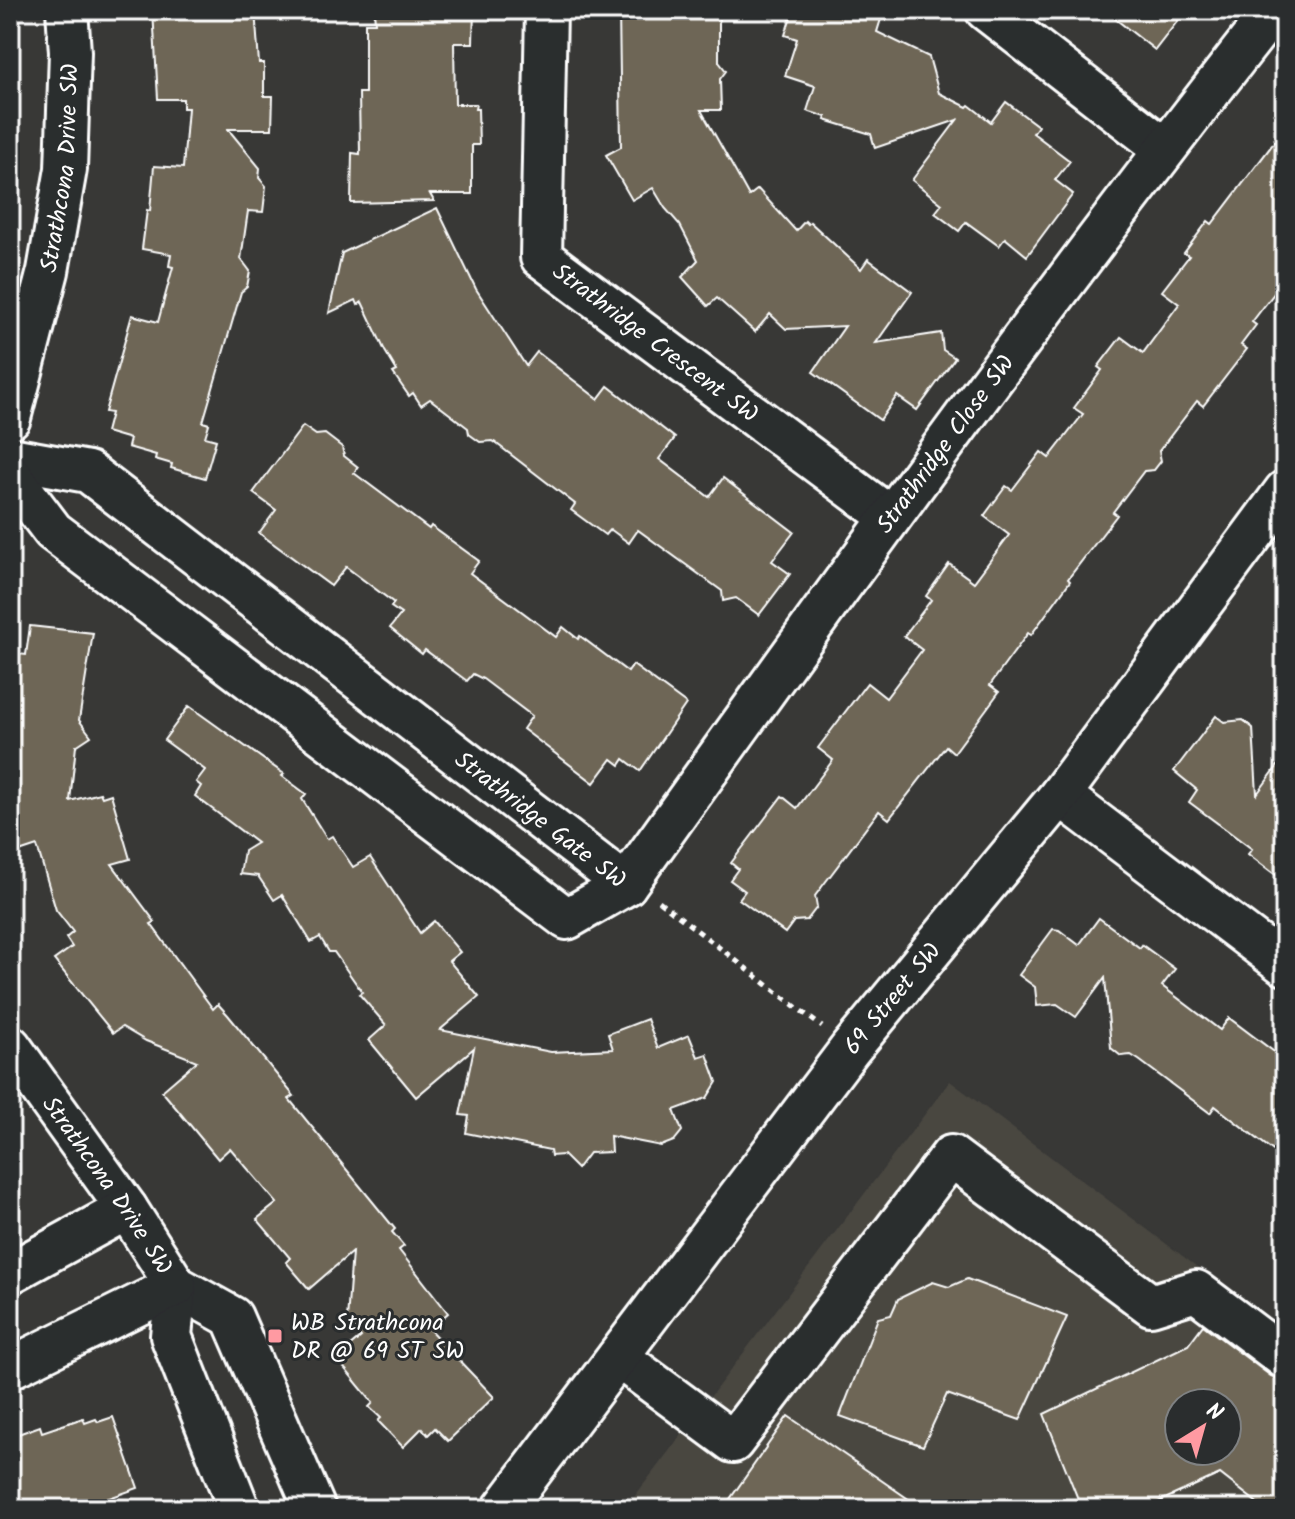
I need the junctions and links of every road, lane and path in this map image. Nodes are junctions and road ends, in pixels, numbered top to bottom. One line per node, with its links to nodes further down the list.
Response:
1 (67, 10): 6 (street, Strathcona Drive SW)
2 (546, 10): 10 (street, Strathridge Crescent SW)
3 (986, 10): 5 (street)
4 (1274, 10): 5 (street, Strathridge Close SW)
5 (1165, 149): 10 (street, Strathridge Close SW)
6 (10, 418)
7 (10, 458): 12 (street, Strathridge Gate SW)
8 (10, 474): 12 (street, Strathridge Gate SW)
9 (1285, 491): 11 (street, 69 Street SW)
10 (890, 517): 12 (street, Strathridge Close SW)
11 (1060, 795): 13 (street); 15 (street, 69 Street SW)
12 (626, 885): 15 (path)
13 (1285, 965)
14 (10, 1046): 16 (street, Strathcona Drive SW)
15 (850, 1049): 19 (street, 69 Street SW)
16 (127, 1209): 17 (street); 18 (street, Strathcona Drive SW)
17 (10, 1273)
18 (176, 1286): 21 (street); 22 (street, Strathcona Drive SW); 23 (street, Strathcona Drive SW)
19 (618, 1357): 20 (street); 24 (street, 69 Street SW)
20 (1285, 1358)
21 (10, 1368)
22 (239, 1509)
23 (315, 1509)
24 (503, 1509)

